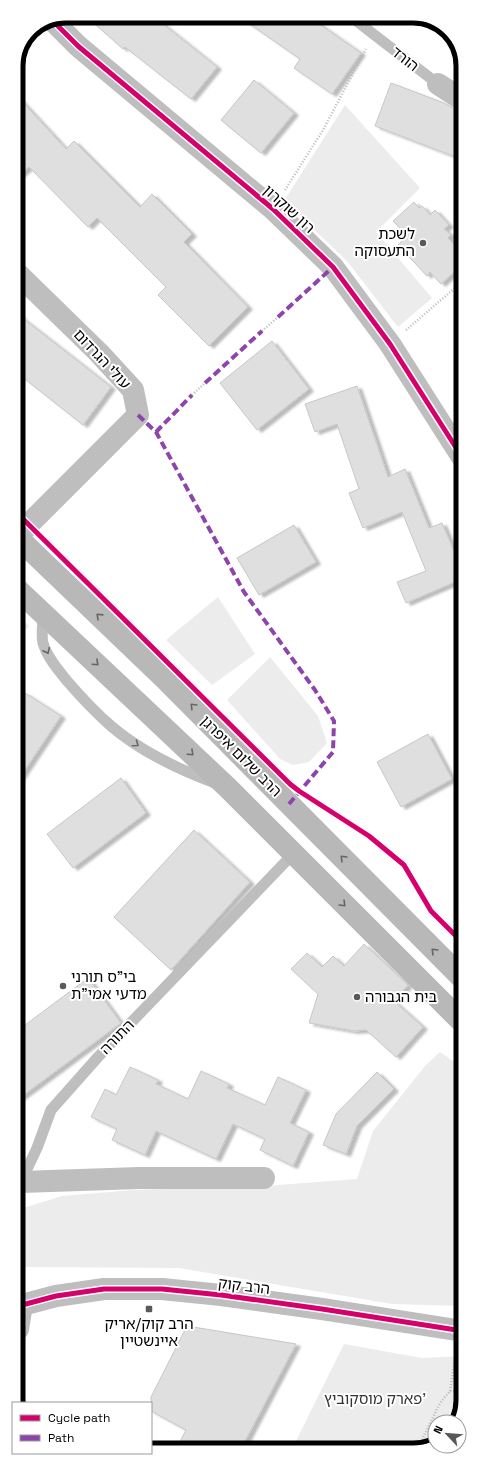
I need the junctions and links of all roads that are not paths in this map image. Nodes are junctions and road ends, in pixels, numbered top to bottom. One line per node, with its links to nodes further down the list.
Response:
1 (359, 23): 3 (lane, הורד)
2 (56, 25): 6 (street, רון שוקרון)
3 (438, 84): 4 (street, הורד)
4 (456, 96)
5 (23, 279): 7 (street, עולי הגרדום)
6 (456, 448)
7 (23, 531)
8 (23, 544): 13 (main road, הרב שלום איפרגן, one-way to 8)
9 (23, 595): 10 (main road, הרב שלום איפרגן)
10 (43, 613): 11 (main road, הרב שלום איפרגן, one-way to 11); 11 (lane, one-way to 11)
11 (228, 788): 12 (main road, הרב שלום איפרגן)
12 (293, 854): 14 (main road, הרב שלום איפרגן, one-way to 14); 15 (lane, התורה)
13 (456, 972)
14 (456, 1017)
15 (23, 1176)
16 (264, 1178): 17 (street)
17 (23, 1184)
18 (23, 1302): 19 (street, הרב קוק)
19 (456, 1329)

